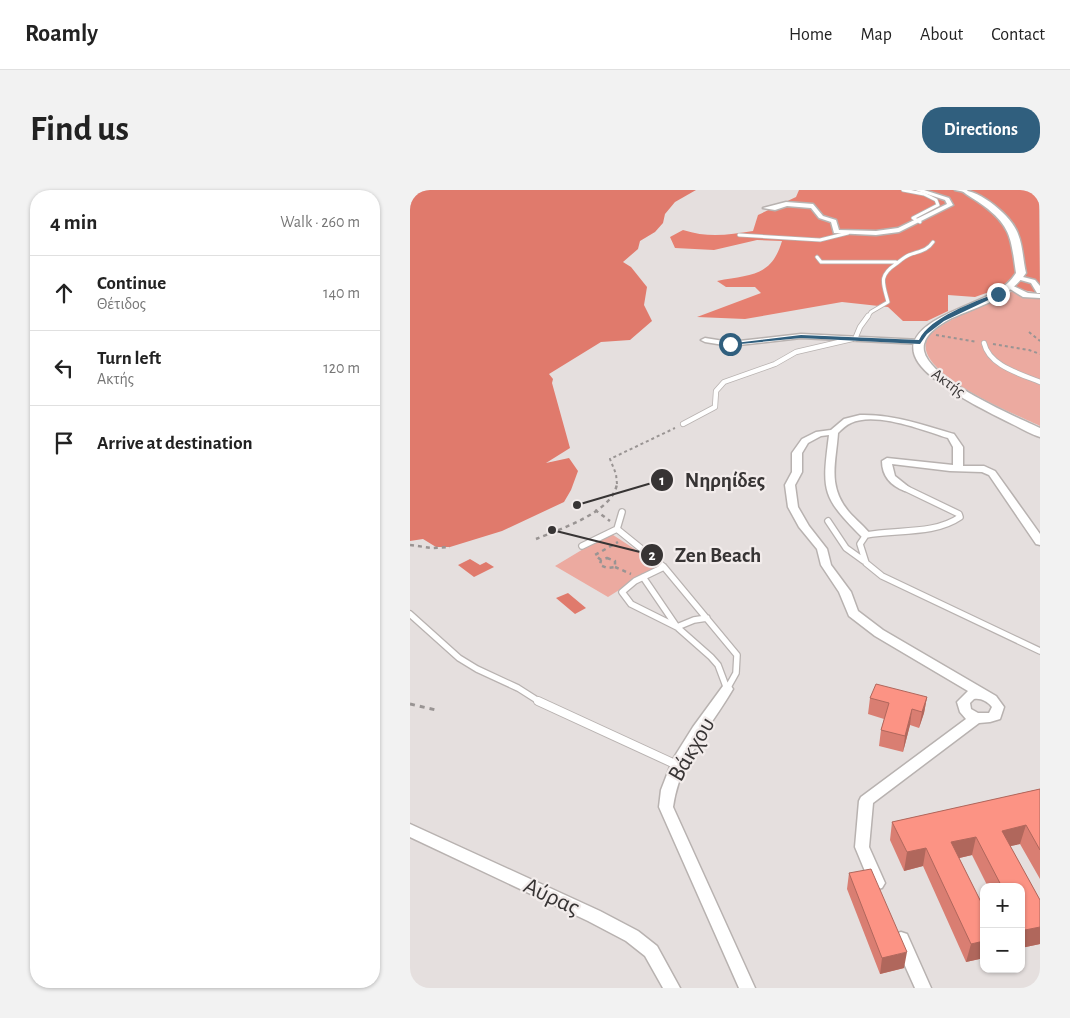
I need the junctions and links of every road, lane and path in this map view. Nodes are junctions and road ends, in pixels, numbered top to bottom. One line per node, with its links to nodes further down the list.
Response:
1 (903, 190): 6 (lane)
2 (918, 190): 6 (street)
3 (958, 190): 4 (street)
4 (965, 190): 12 (street)
5 (766, 208): 7 (street)
6 (920, 222): 7 (street)
7 (848, 233): 8 (lane)
8 (739, 235)
9 (932, 242): 11 (lane)
10 (817, 257): 11 (lane)
11 (896, 262): 17 (lane)
12 (1019, 278): 13 (street, Ακτής); 14 (street)
13 (1009, 286): 15 (street); 20 (street, Ακτής)
14 (1040, 291)
15 (1040, 296)
16 (1029, 332): 19 (path)
17 (853, 339): 18 (street); 20 (street); 23 (lane)
18 (705, 340)
19 (1040, 341)
20 (920, 342): 25 (street, Ακτής)
21 (984, 343): 22 (lane)
22 (1040, 382)
23 (683, 424): 33 (path)
24 (834, 432): 26 (street); 31 (street); 48 (street)
25 (1040, 432)
26 (958, 468): 27 (street); 34 (street)
27 (905, 488): 31 (lane)
28 (622, 512): 30 (lane)
29 (828, 520): 39 (lane)
30 (617, 529): 36 (lane); 41 (lane)
31 (866, 535): 39 (lane)
32 (623, 539): 38 (path)
33 (536, 540)
34 (1040, 542)
35 (410, 545): 37 (path)
36 (582, 546)
37 (450, 547)
38 (601, 560): 40 (path); 40 (path)
39 (866, 563): 46 (lane)
40 (615, 566): 42 (path)
41 (664, 567): 42 (lane); 44 (lane)
42 (641, 577): 45 (lane); 45 (lane)
43 (410, 614): 52 (lane)
44 (707, 618): 45 (lane); 47 (lane)
45 (677, 627): 47 (lane)
46 (1040, 651)
47 (727, 689): 52 (street, Βάκχου)
48 (984, 695): 51 (street); 51 (street)
49 (410, 704): 50 (path)
50 (436, 710)
51 (976, 718): 54 (street)
52 (677, 765): 57 (street, Βάκχου)
53 (410, 830): 56 (street, Αύρας)
54 (884, 900)
55 (895, 926): 58 (street)
56 (672, 988)
57 (747, 988)
58 (923, 988)

